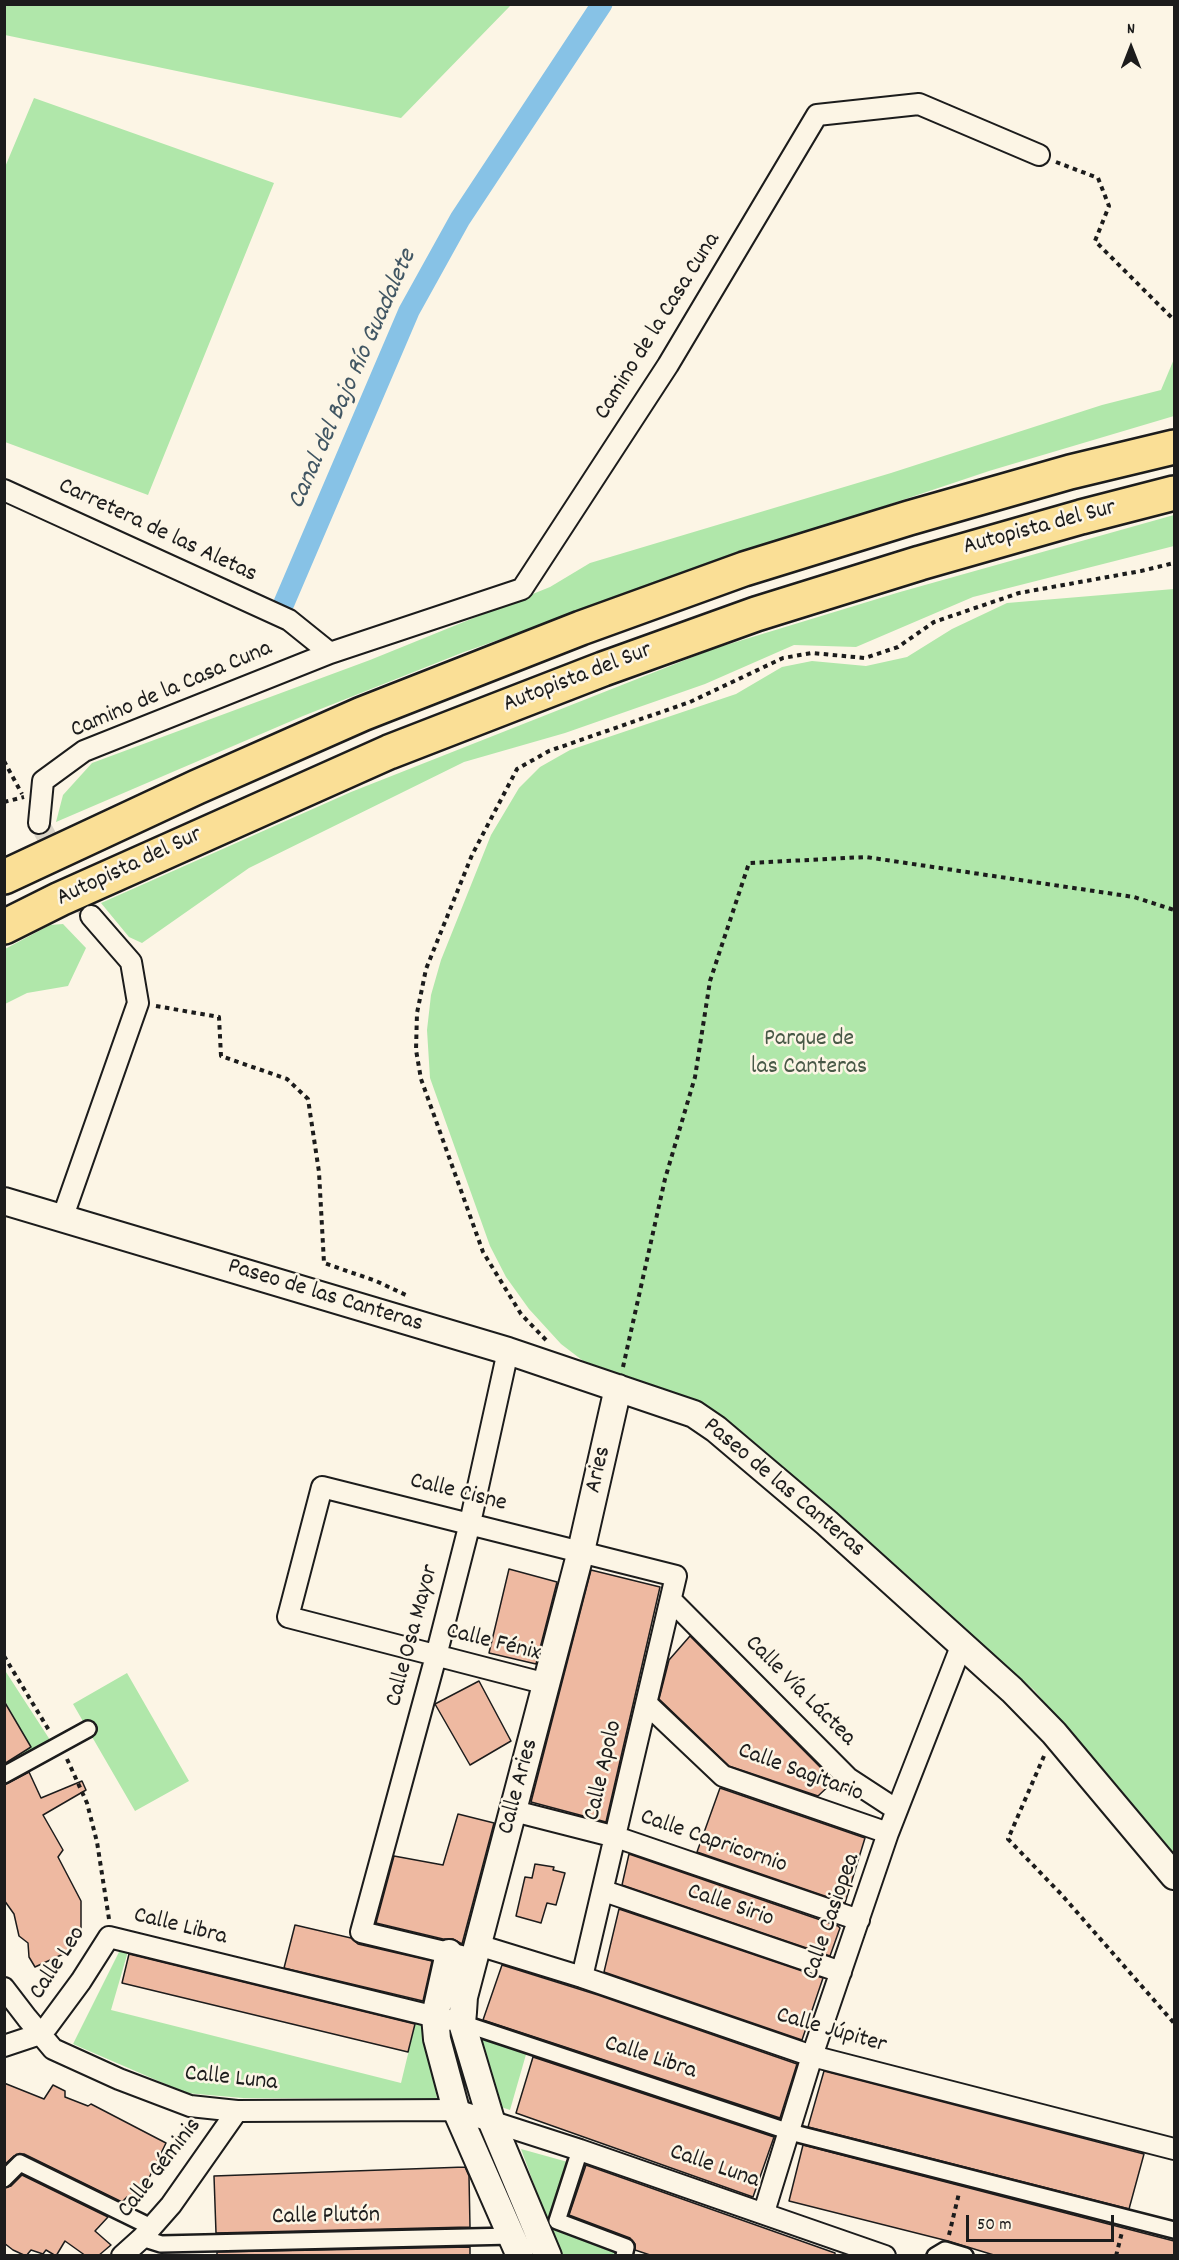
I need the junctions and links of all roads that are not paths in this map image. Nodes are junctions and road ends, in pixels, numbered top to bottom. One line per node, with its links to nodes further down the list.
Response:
1 (1039, 155): 6 (street, Camino de la Casa Cuna)
2 (1174, 447): 8 (highway, Autopista del Sur)
3 (4, 490): 5 (street, Carretera de las Aletas)
4 (1174, 493): 10 (highway, Autopista del Sur)
5 (289, 620): 6 (street, Camino de la Casa Cuna)
6 (330, 652): 7 (street, Camino de la Casa Cuna)
7 (39, 823)
8 (4, 877)
9 (91, 916): 12 (street)
10 (4, 927)
11 (4, 1201): 12 (street, Paseo de las Canteras)
12 (62, 1220): 13 (street, Paseo de las Canteras)
13 (508, 1351): 14 (street, Paseo de las Canteras); 15 (street, Calle Osa Mayor)
14 (618, 1388): 16 (street, Aries); 20 (street, Paseo de las Canteras)
15 (470, 1523): 16 (street, Calle Cisne); 19 (street, Calle Cisne); 21 (street, Calle Osa Mayor)
16 (581, 1551): 17 (street, Calle Cisne); 22 (street, Calle Aries)
17 (676, 1576): 18 (street, Calle Apolo)
18 (671, 1600): 23 (street, Calle Apolo); 26 (street, Calle Vía Láctea)
19 (288, 1617): 21 (street, Calle Fénix)
20 (962, 1644): 26 (street, Calle Casiopea); 30 (street, Paseo de las Canteras)
21 (436, 1656): 22 (street, Calle Fénix); 33 (street, Calle Osa Mayor)
22 (547, 1684): 27 (street, Calle Aries)
23 (647, 1704): 28 (street, Calle Sagitario); 29 (street, Calle Apolo)
24 (88, 1729): 25 (street)
25 (4, 1775)
26 (897, 1810): 28 (street, Calle Casiopea)
27 (514, 1811): 29 (street, Calle Capricornio); 35 (street, Calle Aries)
28 (888, 1833): 32 (street, Calle Casiopea)
29 (616, 1837): 31 (street, Calle Apolo); 32 (street, Calle Capricornio)
30 (1174, 1876)
31 (604, 1890): 37 (street, Calle Sirio); 38 (street, Calle Apolo)
32 (859, 1920): 37 (street, Calle Casiopea)
33 (361, 1932): 36 (street, Calle Júpiter)
34 (109, 1937): 40 (street, Calle Libra); 42 (street, Calle Leo)
35 (476, 1952): 36 (street, Calle Júpiter); 38 (street, Calle Júpiter); 41 (street, Calle Aries)
36 (449, 1953): 40 (street)
37 (841, 1971): 44 (street, Calle Casiopea)
38 (582, 1977): 44 (street, Calle Júpiter)
39 (4, 1988): 42 (street, Calle Luna)
40 (435, 2016): 41 (street, Calle Libra); 45 (street)
41 (462, 2023): 47 (street); 48 (street, Calle Libra)
42 (40, 2034): 43 (street, Calle Leo); 46 (street, Calle Luna)
43 (4, 2046)
44 (812, 2056): 48 (street, Calle Casiopea); 49 (street, Calle Júpiter)
45 (456, 2110): 46 (street, Calle Luna); 47 (street, Calle Luna); 55 (street)
46 (237, 2111): 54 (street, Calle Géminis)
47 (492, 2120): 50 (street, Calle Luna); 59 (street)
48 (790, 2132): 52 (street, Calle Casiopea); 53 (street, Calle Libra)
49 (1174, 2149)
50 (580, 2150): 52 (street, Calle Luna); 60 (street)
51 (4, 2179): 54 (street, Calle Plutón)
52 (764, 2212): 56 (street, Calle Luna)
53 (1174, 2229)
54 (147, 2232): 55 (street, Calle Plutón); 58 (street, Calle Géminis)
55 (516, 2246)
56 (838, 2248): 61 (street, Calle Luna)
57 (940, 2253): 62 (street)
58 (122, 2256)
59 (548, 2256)
60 (624, 2256)
61 (885, 2256)
62 (965, 2256)

